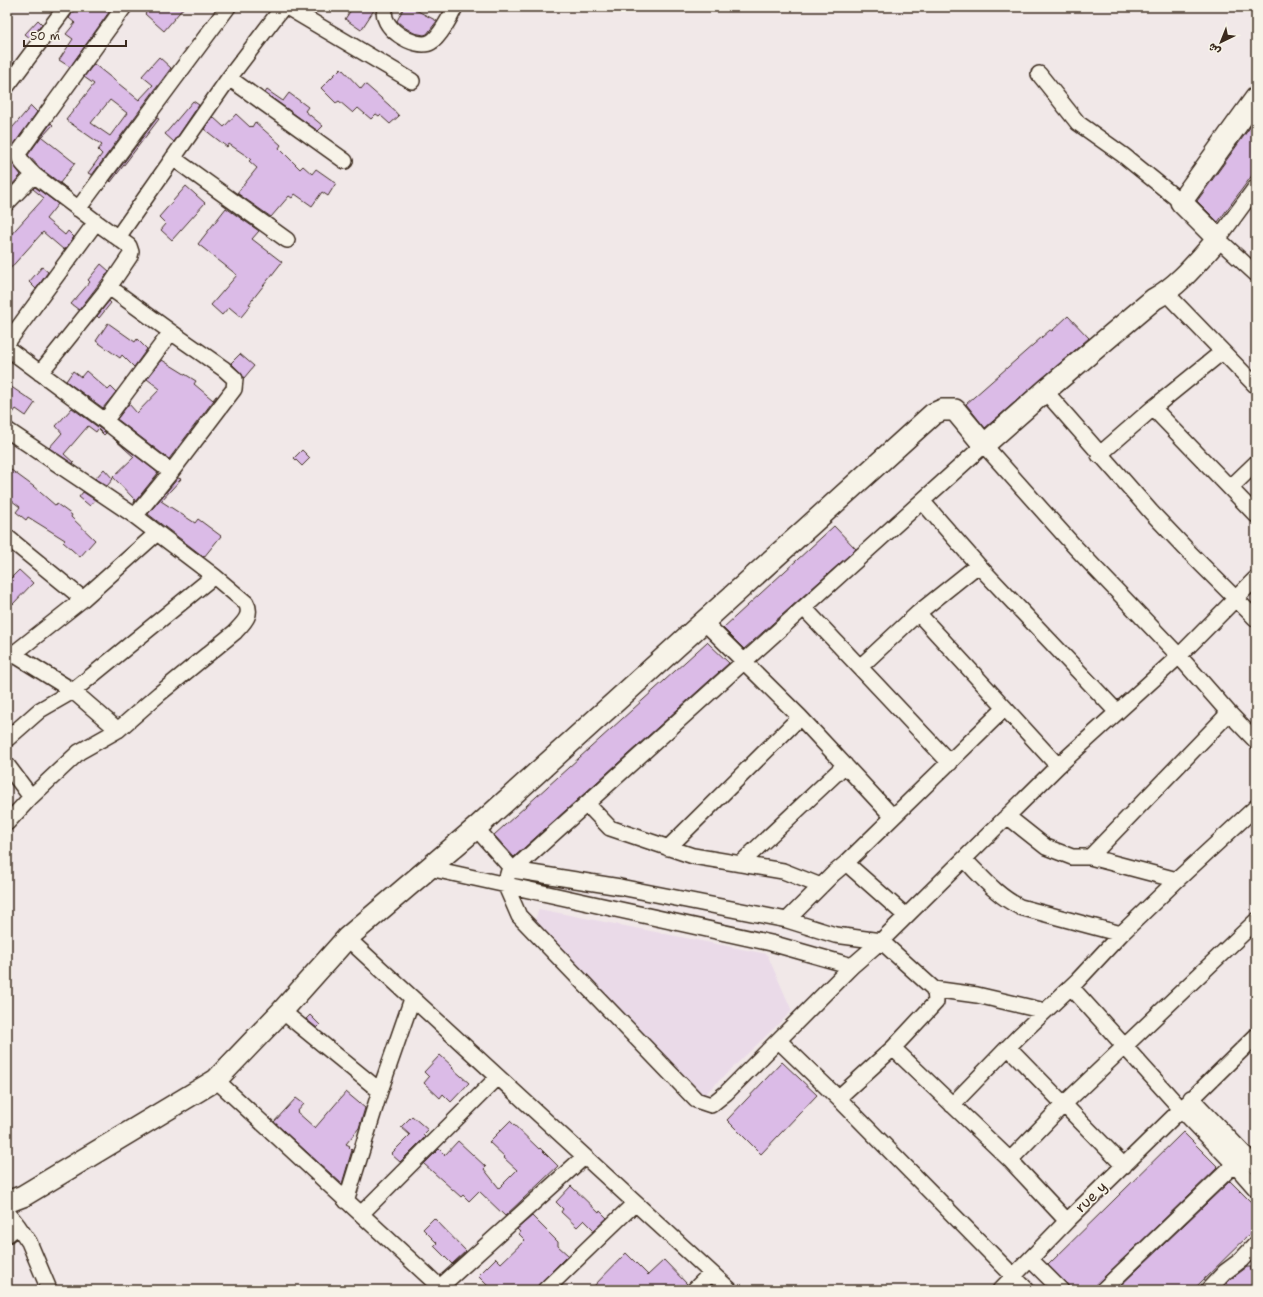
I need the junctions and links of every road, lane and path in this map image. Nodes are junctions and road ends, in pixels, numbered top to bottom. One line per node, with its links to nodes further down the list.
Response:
1 (66, 7): 11 (street)
2 (124, 7): 15 (street)
3 (228, 7): 19 (street)
4 (283, 7): 9 (street)
5 (287, 7): 10 (street)
6 (386, 7): 7 (street)
7 (455, 7)
8 (1039, 74): 18 (street)
9 (229, 78): 13 (street); 14 (street)
10 (412, 81)
11 (7, 86)
12 (1256, 98): 18 (street)
13 (173, 158): 21 (street); 22 (street)
14 (345, 161)
15 (34, 175): 17 (street); 19 (street)
16 (1256, 187): 23 (street)
17 (7, 202)
18 (1181, 202): 23 (street)
19 (78, 209): 20 (street)
20 (96, 222): 21 (street); 28 (street)
21 (118, 237): 25 (street)
22 (287, 240)
23 (1218, 240): 24 (street); 26 (street)
24 (1256, 274)
25 (109, 287): 27 (street); 31 (street)
26 (1166, 293): 30 (street); 33 (street)
27 (171, 332): 35 (street); 40 (street)
28 (7, 343)
29 (7, 348): 31 (street)
30 (1222, 352): 32 (street); 34 (street)
31 (40, 373): 35 (street)
32 (1256, 386)
33 (1045, 392): 37 (street); 38 (street)
34 (1153, 408): 38 (street); 41 (street)
35 (105, 421): 40 (street)
36 (7, 430): 44 (street)
37 (984, 445): 42 (street); 55 (street); 57 (street)
38 (1099, 455): 50 (street)
39 (1256, 463): 41 (street)
40 (171, 472): 44 (street)
41 (1230, 488): 43 (street)
42 (922, 501): 47 (street); 52 (street)
43 (1256, 515)
44 (135, 516): 45 (street)
45 (157, 533): 48 (street); 51 (street)
46 (7, 538): 51 (street)
47 (978, 565): 53 (street); 62 (street)
48 (214, 576): 60 (street); 65 (street)
49 (1256, 578): 50 (street)
50 (1235, 598): 54 (street); 57 (street)
51 (83, 599): 56 (street)
52 (804, 608): 58 (street); 59 (street)
53 (918, 613): 59 (street); 61 (street)
54 (1256, 619)
55 (704, 622): 58 (street); 78 (street)
56 (9, 654): 60 (street)
57 (1179, 656): 62 (street); 63 (street)
58 (744, 662): 64 (street); 73 (street)
59 (860, 667): 68 (street)
60 (73, 692): 65 (street); 66 (street)
61 (1005, 708): 68 (street); 71 (street)
62 (1117, 712): 71 (street)
63 (1229, 713): 67 (street); 80 (street)
64 (800, 717): 70 (street); 79 (street)
65 (118, 730): 72 (street)
66 (7, 739)
67 (1256, 741)
68 (950, 763): 75 (street)
69 (7, 765): 72 (street)
70 (845, 765): 75 (street); 83 (street)
71 (1058, 766): 76 (street)
72 (31, 797): 77 (street)
73 (587, 804): 79 (street); 85 (street)
74 (1256, 806): 86 (street)
75 (893, 816): 82 (street)
76 (1007, 816): 80 (street); 81 (street)
77 (7, 823)
78 (476, 828): 84 (street); 85 (street)
79 (668, 848): 83 (street)
80 (1090, 857): 86 (street)
81 (964, 859): 89 (street); 92 (street)
82 (846, 863): 88 (street); 89 (street)
83 (740, 864): 88 (street)
84 (429, 868): 87 (street); 93 (street)
85 (512, 869): 87 (street); 90 (street)
86 (1177, 880): 92 (street)
87 (505, 884): 95 (street); 102 (street)
88 (822, 886): 90 (street)
89 (906, 916): 94 (street)
90 (787, 920): 94 (street)
91 (1256, 921): 103 (street)
92 (1121, 934): 96 (street)
93 (346, 938): 98 (street); 99 (street)
94 (881, 941): 95 (street); 97 (street)
95 (852, 966): 102 (street)
96 (1071, 987): 100 (street); 103 (street)
97 (933, 989): 100 (street); 105 (street)
98 (412, 999): 106 (street); 108 (street)
99 (282, 1011): 107 (street); 108 (street)
100 (1045, 1011): 104 (street)
101 (1256, 1036): 111 (street, rue y)
102 (779, 1041): 109 (street)
103 (1125, 1046): 110 (street); 111 (street)
104 (1008, 1047): 110 (street); 112 (street)
105 (893, 1048): 109 (street); 112 (street, rue y)
106 (498, 1077): 113 (street); 123 (street)
107 (216, 1080): 119 (street); 120 (street)
108 (380, 1091): 119 (street)
109 (838, 1098): 129 (street)
110 (1064, 1104): 115 (street); 116 (street)
111 (1186, 1104): 114 (street); 116 (street, rue y)
112 (952, 1105): 115 (street, rue y)
113 (584, 1157): 121 (street); 130 (street)
114 (1240, 1159): 117 (street); 118 (street); 138 (street)
115 (1010, 1160): 124 (street, rue y)
116 (1124, 1166): 124 (street, rue y)
117 (1256, 1166)
118 (1256, 1189)
119 (346, 1201): 123 (street)
120 (7, 1202)
121 (635, 1203): 128 (street); 132 (street)
122 (7, 1212): 125 (street)
123 (360, 1214): 130 (street)
124 (1067, 1221): 127 (street)
125 (12, 1230): 131 (street)
126 (1256, 1244): 139 (street)
127 (1030, 1259): 129 (street); 137 (street)
128 (711, 1272): 133 (street); 134 (street)
129 (1013, 1276): 135 (street); 136 (street)
130 (442, 1289)
131 (48, 1290)
132 (545, 1290)
133 (694, 1290)
134 (730, 1290)
135 (1000, 1290)
136 (1027, 1290)
137 (1061, 1290)
138 (1103, 1290)
139 (1208, 1290)

